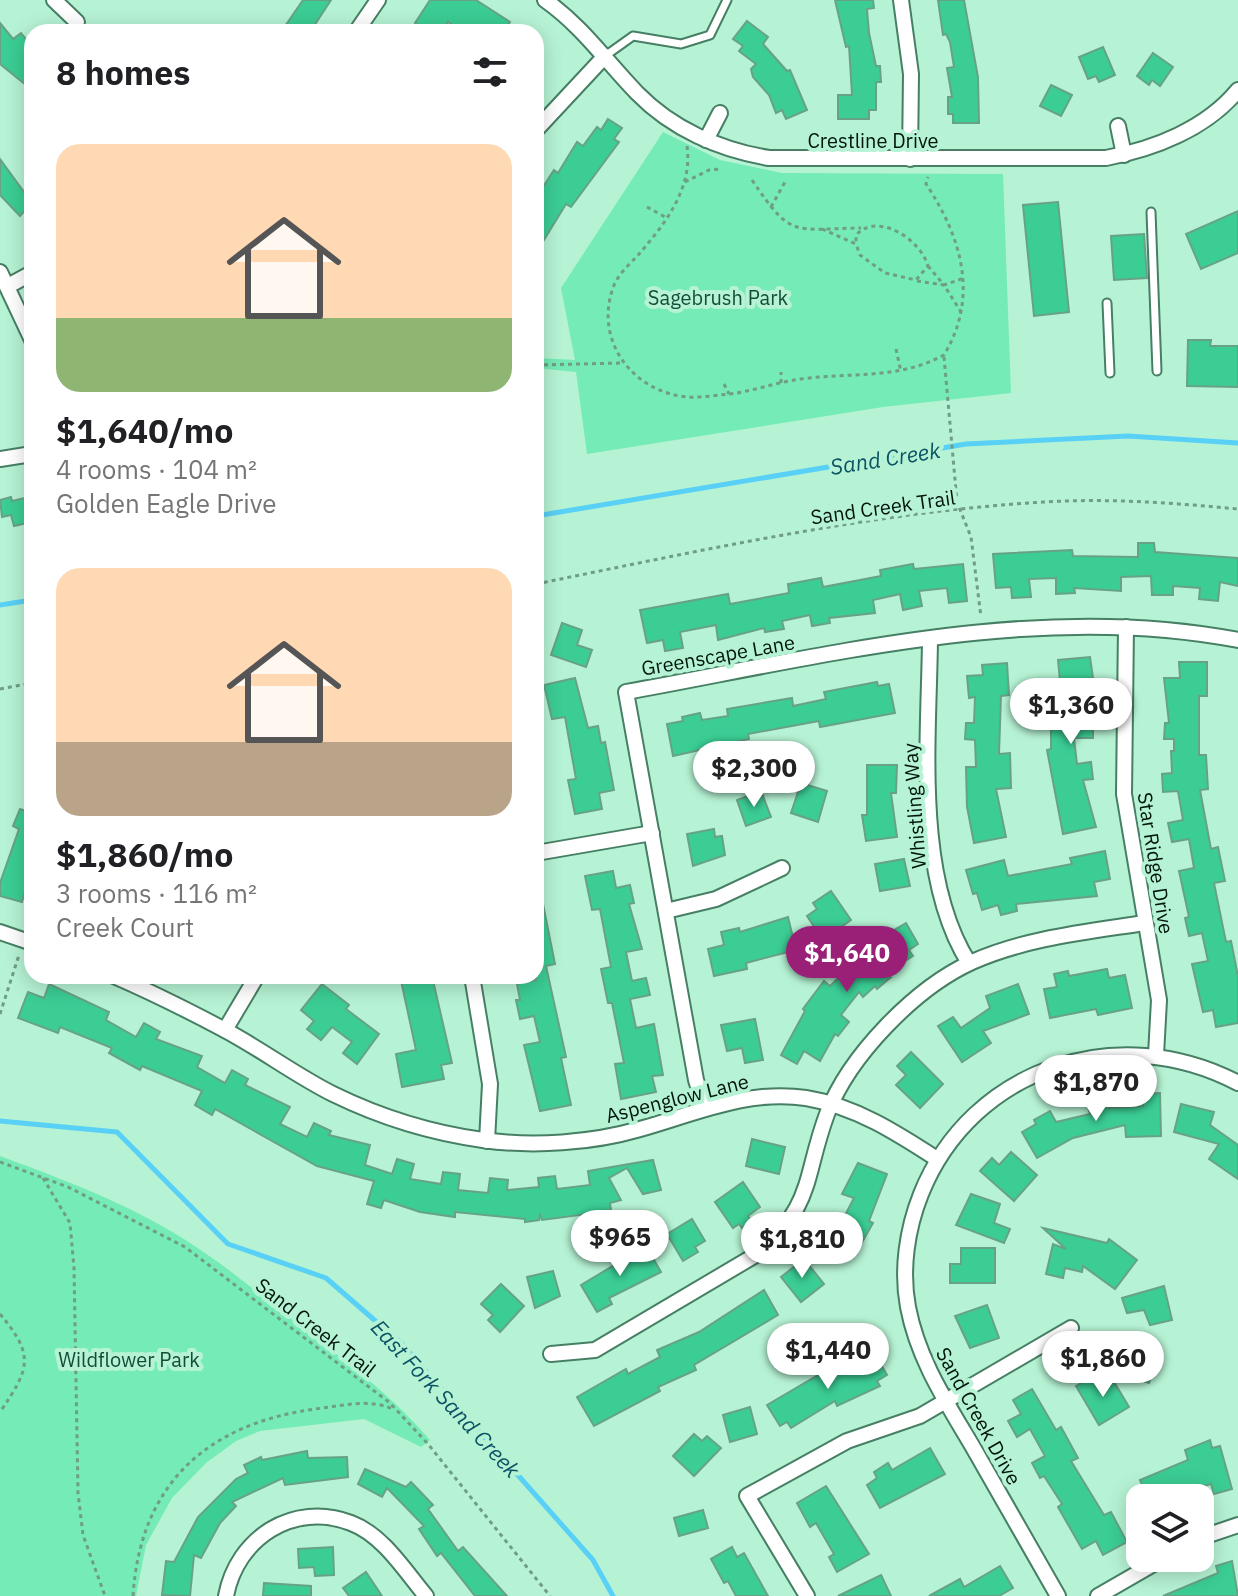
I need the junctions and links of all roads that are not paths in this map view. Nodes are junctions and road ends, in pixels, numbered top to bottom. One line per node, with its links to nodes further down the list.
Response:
1 (54, 0): 6 (street)
2 (378, 0): 7 (street)
3 (545, 0): 8 (street, Crestline Drive)
4 (727, 0): 8 (lane)
5 (901, 0): 15 (street)
6 (77, 22)
7 (362, 24)
8 (605, 56): 11 (street); 13 (street, Crestline Drive)
9 (1238, 90): 14 (street, Crestline Drive)
10 (720, 113): 13 (street)
11 (544, 121)
12 (1118, 126): 14 (street)
13 (706, 140): 15 (street, Crestline Drive)
14 (1124, 155): 15 (street, Crestline Drive)
15 (910, 159)
16 (1151, 212): 22 (lane)
17 (0, 272): 19 (street)
18 (24, 277): 19 (street)
19 (8, 286): 21 (street)
20 (1107, 303): 23 (lane)
21 (24, 322)
22 (1157, 371)
23 (1110, 373)
24 (24, 455): 25 (street)
25 (0, 459)
26 (1126, 627): 27 (street, Greenscape Lane); 28 (street, Greenscape Lane); 33 (street, Star Ridge Drive)
27 (930, 639): 29 (street, Greenscape Lane); 36 (street, Whistling Way)
28 (1238, 640)
29 (652, 833): 30 (street); 32 (street, Greenscape Lane)
30 (544, 852)
31 (782, 868): 32 (street)
32 (666, 911): 44 (street, Greenscape Lane)
33 (1144, 923): 36 (street); 41 (street, Star Ridge Drive)
34 (0, 932): 35 (street)
35 (24, 940)
36 (969, 963): 43 (street)
37 (130, 984): 40 (street, Aspenglow Lane)
38 (252, 984): 40 (street)
39 (473, 984): 45 (street)
40 (225, 1030): 45 (street, Aspenglow Lane)
41 (1156, 1055): 42 (street, Sand Creek Drive); 46 (street, Sand Creek Drive)
42 (1238, 1083)
43 (831, 1104): 44 (street, Aspenglow Lane); 46 (street, Aspenglow Lane); 48 (street)
44 (705, 1108): 45 (street, Aspenglow Lane)
45 (487, 1141)
46 (937, 1159): 49 (street, Sand Creek Drive)
47 (1071, 1328): 49 (street)
48 (551, 1354)
49 (946, 1401): 55 (street); 56 (street, Sand Creek Drive)
50 (1238, 1525): 51 (street)
51 (1214, 1533)
52 (1140, 1572): 57 (street)
53 (226, 1596): 54 (street)
54 (426, 1596)
55 (807, 1596)
56 (1058, 1596)
57 (1098, 1596)

